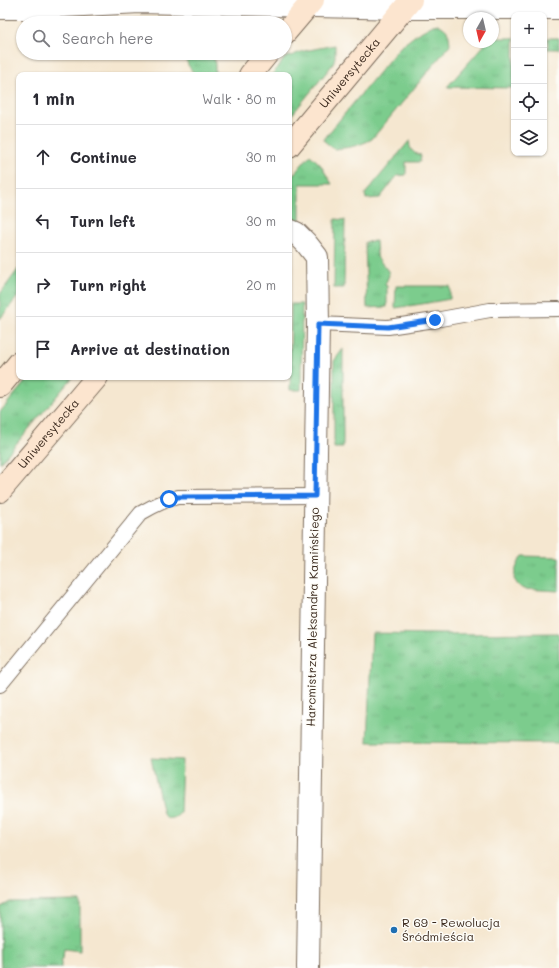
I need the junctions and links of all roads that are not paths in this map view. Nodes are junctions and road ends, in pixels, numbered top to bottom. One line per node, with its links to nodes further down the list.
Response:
1 (310, 3): 2 (street); 3 (street); 5 (main road)
2 (408, 4): 4 (street); 8 (main road, Uniwersytecka)
3 (0, 8)
4 (559, 8)
5 (292, 25)
6 (262, 60): 7 (main road)
7 (252, 72)
8 (292, 142)
9 (292, 231): 11 (street, Harcmistrza Aleksandra Kamińskiego)
10 (559, 309): 11 (lane)
11 (318, 324): 16 (street, Harcmistrza Aleksandra Kamińskiego)
12 (16, 367): 14 (main road)
13 (94, 380): 15 (main road, Uniwersytecka)
14 (0, 386)
15 (0, 491)
16 (315, 496): 17 (lane); 18 (street, Harcmistrza Aleksandra Kamińskiego)
17 (0, 685)
18 (308, 968)

